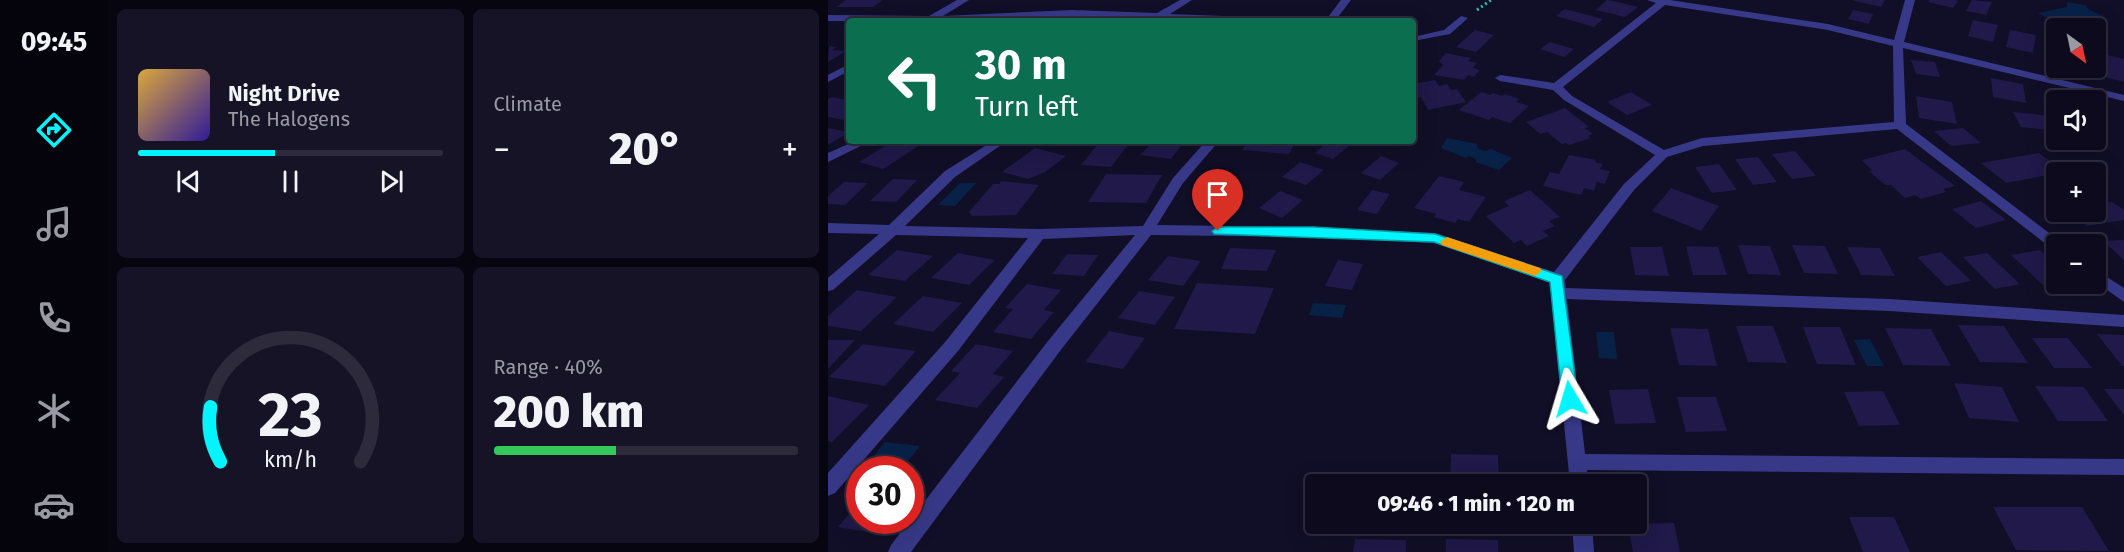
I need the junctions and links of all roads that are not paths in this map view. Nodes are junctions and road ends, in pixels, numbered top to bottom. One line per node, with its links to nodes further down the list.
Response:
1 (964, 0): 11 (street)
2 (1187, 0): 8 (street)
3 (1346, 0): 15 (street)
4 (1910, 0): 18 (street)
5 (1657, 1): 18 (street); 22 (street)
6 (1078, 4): 7 (street)
7 (1064, 14): 8 (street); 12 (street); 13 (street)
8 (1160, 15): 14 (street)
9 (828, 18): 10 (street)
10 (846, 18)
11 (931, 18)
12 (973, 18)
13 (1057, 18)
14 (1179, 18)
15 (1332, 18)
16 (1464, 18): 17 (lane)
17 (1416, 38)
18 (1898, 44): 23 (street); 24 (street)
19 (846, 69): 21 (street)
20 (1500, 78): 22 (street)
21 (828, 79)
22 (1556, 87): 28 (street)
23 (2124, 98)
24 (1900, 125): 28 (street); 34 (street)
25 (858, 144): 29 (street)
26 (996, 144): 32 (street)
27 (1210, 144): 31 (street)
28 (1663, 154): 37 (street)
29 (828, 158)
30 (828, 228): 32 (street)
31 (1147, 230): 33 (street); 37 (street); 45 (street)
32 (891, 231): 33 (street); 36 (street)
33 (1039, 234): 43 (street)
34 (2046, 237)
35 (2106, 282): 38 (street)
36 (828, 286)
37 (1557, 286): 39 (street); 40 (street)
38 (2124, 296)
39 (2124, 321)
40 (1577, 462): 41 (street); 42 (street)
41 (2124, 467)
42 (1578, 474)
43 (828, 487)
44 (1583, 534): 46 (street)
45 (898, 552)
46 (1584, 552)

